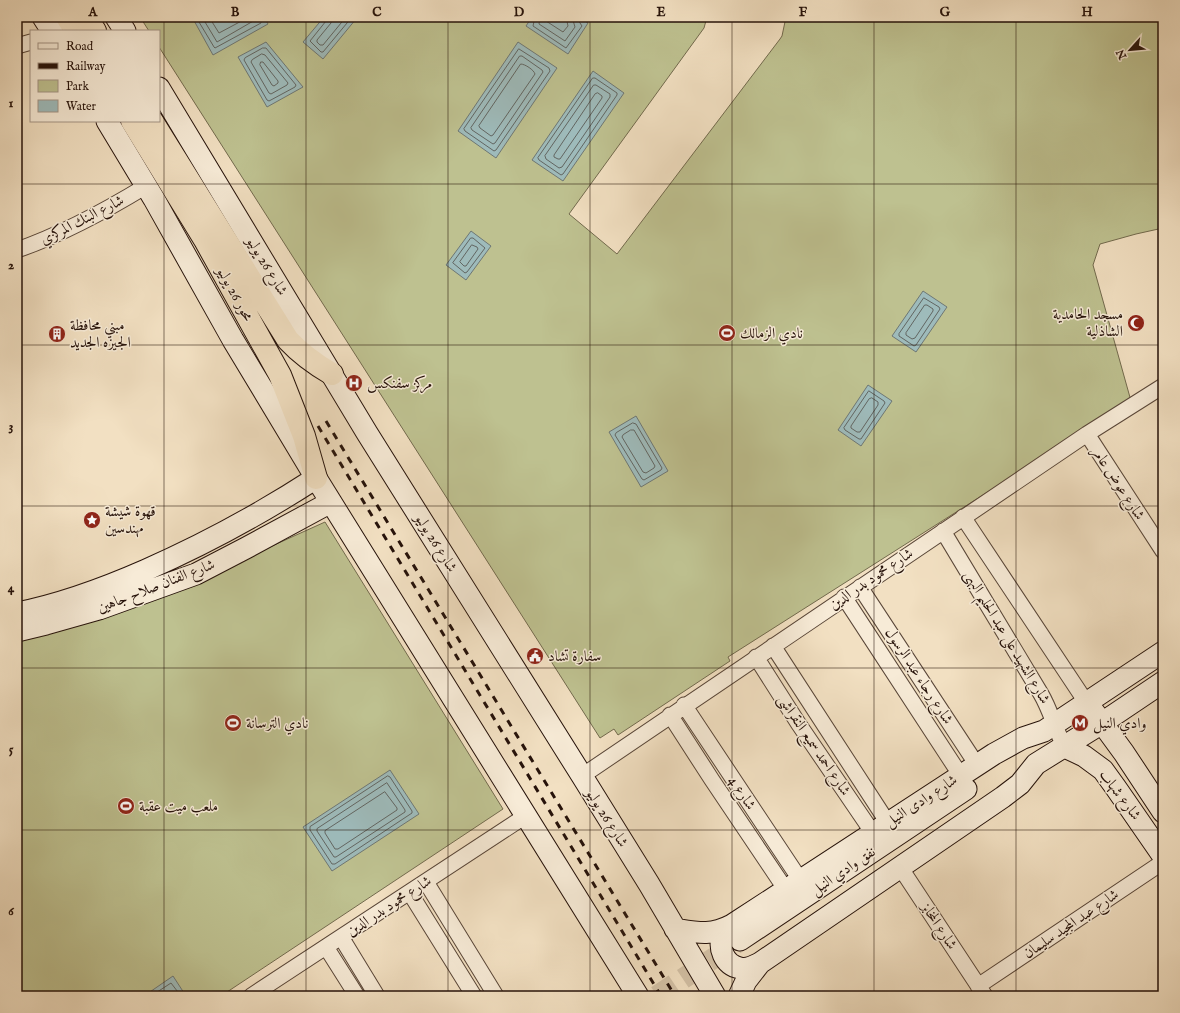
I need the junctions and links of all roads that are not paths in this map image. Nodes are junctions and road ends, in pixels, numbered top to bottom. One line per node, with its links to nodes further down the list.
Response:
1 (43, 17): 5 (street)
2 (67, 17): 6 (highway)
3 (86, 17): 7 (highway)
4 (116, 17): 8 (street)
5 (51, 30)
6 (75, 30)
7 (94, 30)
8 (123, 30)
9 (30, 42): 10 (street)
10 (17, 46)
11 (160, 90): 18 (street, شارع 26 يوليو)
12 (108, 122): 15 (street)
13 (133, 122): 16 (highway, محور 26 يوليو)
14 (153, 122): 16 (highway, محور 26 يوليو)
15 (146, 186): 17 (street, شارع البنك المركزي); 21 (street)
16 (213, 235): 18 (highway, محور 26 يوليو); 21 (highway, محور 26 يوليو)
17 (17, 250)
18 (332, 374): 50 (street, شارع 26 يوليو)
19 (1163, 386): 20 (street, شارع محمود بدر الدين)
20 (1087, 434): 23 (street, شارع محمود بدر الدين); 25 (street, شارع عوض عامر)
21 (316, 478): 22 (street); 26 (street, شارع الفنان صلاح جاهين)
22 (331, 502): 27 (street, شارع الفنان صلاح جاهين); 52 (street)
23 (963, 517): 24 (street, شارع محمود بدر الدين); 38 (street, شارع الشهيد على عبد الحليم البهى)
24 (943, 531): 29 (street, شارع محمود بدر الدين); 42 (street, شارع الشهيد على عبد الحليم البهى)
25 (1163, 552)
26 (186, 553): 27 (street); 28 (street, شارع الفنان صلاح جاهين)
27 (196, 574): 30 (street, شارع الفنان صلاح جاهين)
28 (135, 575): 30 (street); 32 (street, شارع الفنان صلاح جاهين)
29 (860, 586): 31 (street, شارع محمود بدر الدين); 48 (street, شارع رجاء عبد الرسول)
30 (142, 594): 33 (street, شارع الفنان صلاح جاهين)
31 (844, 597): 34 (street, شارع محمود بدر الدين); 48 (street, شارع رجاء عبد الرسول)
32 (17, 613)
33 (17, 631)
34 (773, 646): 36 (street, شارع محمود بدر الدين); 44 (street, شارع احمد سميع النقراشى)
35 (1163, 652): 38 (street, شارع وادى النيل)
36 (756, 657): 39 (street, شارع محمود بدر الدين); 46 (street, شارع احمد سميع النقراشى)
37 (1163, 682): 41 (street, شارع وادى النيل)
38 (1086, 702): 41 (street, شارع شهاب); 42 (street, شارع وادى النيل)
39 (684, 705): 40 (street, شارع محمود بدر الدين); 58 (street, شارع 4)
40 (670, 715): 50 (street, شارع محمود بدر الدين); 58 (street, شارع 4)
41 (1102, 723): 43 (street, شارع وادى النيل); 45 (street, شارع شهاب)
42 (1049, 727): 43 (street, شارع الشهيد على عبد الحليم البهى); 48 (street, شارع وادى النيل); 62 (street, نفق وادي النيل)
43 (1065, 747): 47 (street, شارع وادى النيل); 49 (street, شارع شهاب)
44 (842, 752): 46 (street); 53 (street, شارع احمد سميع النقراشى)
45 (1124, 753): 49 (street); 51 (street, شارع شهاب)
46 (826, 763): 53 (street, شارع احمد سميع النقراشى)
47 (1036, 764): 56 (street, شارع وادى النيل); 62 (street, نفق وادي النيل)
48 (969, 770): 53 (street, شارع وادى النيل)
49 (1103, 770): 54 (street, شارع شهاب)
50 (582, 776): 60 (street, شارع 26 يوليو)
51 (1163, 812)
52 (527, 815): 57 (street, شارع محمود بدر الدين); 64 (street)
53 (881, 828): 58 (street, شارع وادى النيل)
54 (1163, 856)
55 (1163, 862): 65 (street, شارع عبد المجيد سليمان)
56 (900, 867): 62 (street, شارع وادى النيل); 65 (street, شارع المخابز)
57 (426, 882): 59 (street, شارع محمود بدر الدين); 70 (street)
58 (793, 885): 62 (street, شارع وادى النيل)
59 (410, 893): 61 (street, شارع محمود بدر الدين); 69 (street)
60 (675, 929): 62 (street, شارع وادى النيل); 71 (street, شارع 26 يوليو)
61 (341, 937): 63 (street, شارع محمود بدر الدين); 68 (street)
62 (745, 945): 72 (street, شارع وادى النيل)
63 (326, 947): 66 (street, شارع محمود بدر الدين); 67 (street)
64 (629, 990)
65 (982, 991)
66 (254, 995)
67 (357, 996)
68 (378, 996)
69 (474, 996)
70 (496, 996)
71 (715, 996)
72 (739, 996)

